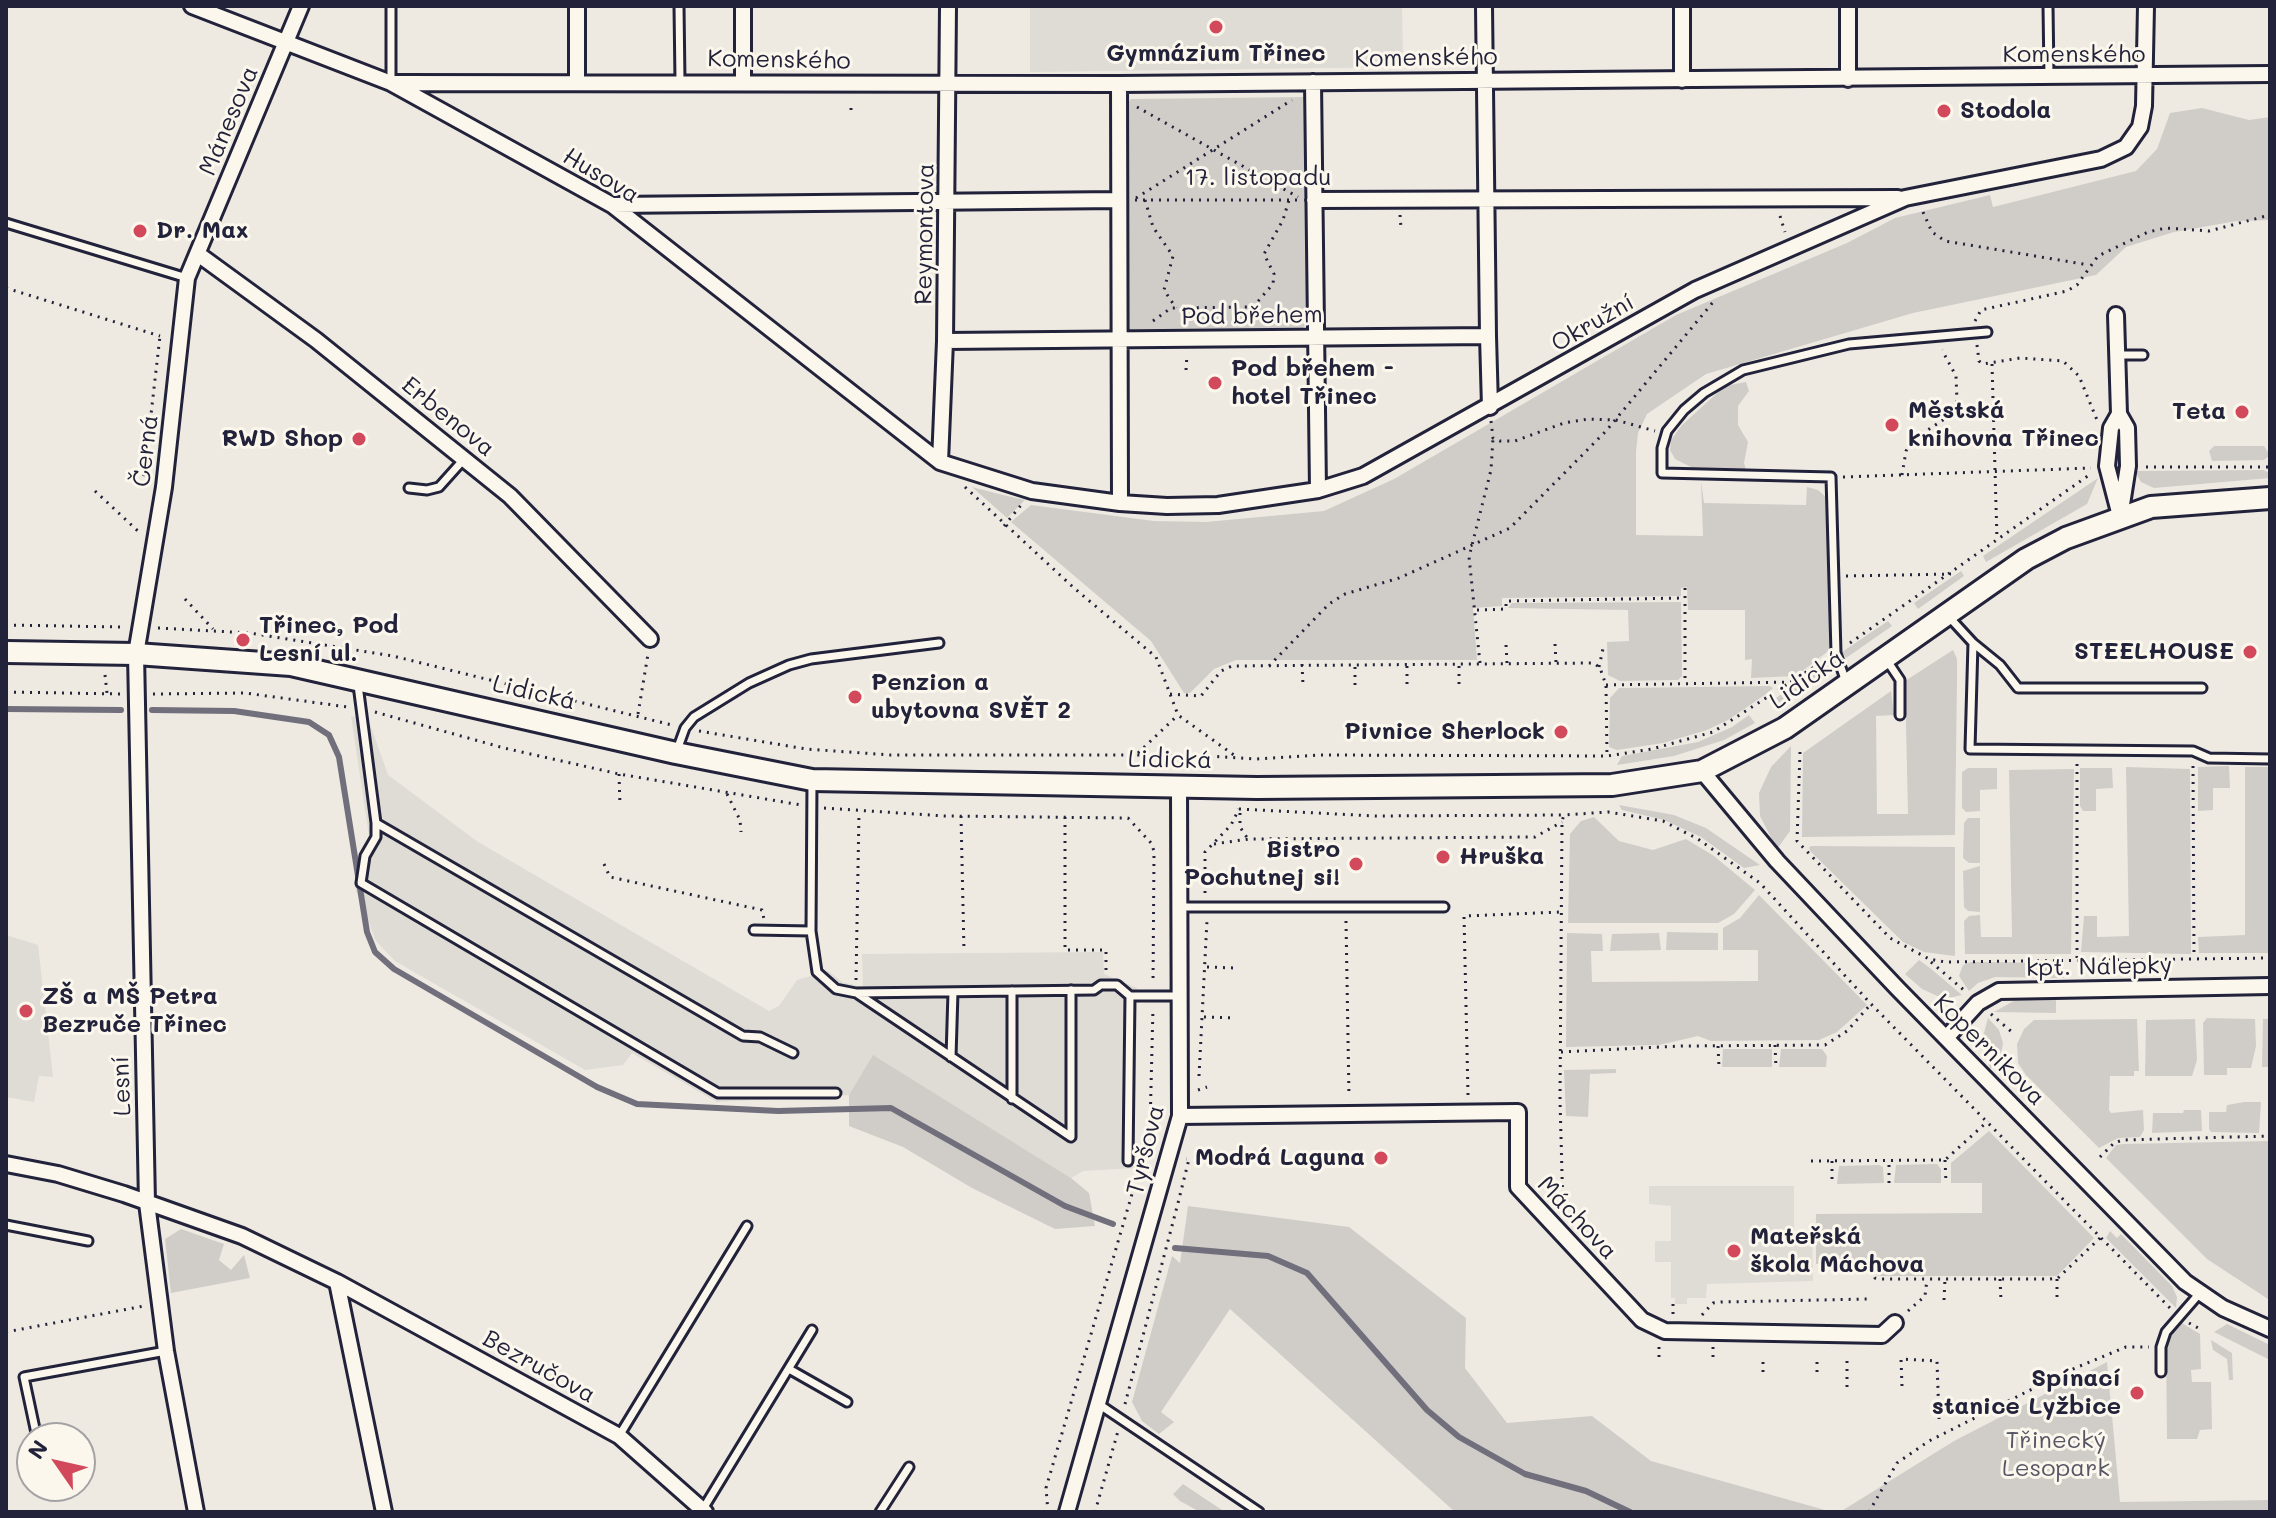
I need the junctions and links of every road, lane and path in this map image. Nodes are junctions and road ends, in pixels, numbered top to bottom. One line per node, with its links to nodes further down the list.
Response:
1 (192, 6): 13 (street, Husova)
2 (301, 6): 13 (street, Mánesova)
3 (391, 6): 23 (lane)
4 (577, 6): 21 (street)
5 (679, 6): 20 (lane)
6 (743, 6): 22 (street)
7 (948, 6): 24 (street, Reymontova)
8 (1484, 6): 16 (street)
9 (1682, 6): 19 (street)
10 (1848, 6): 18 (street)
11 (2048, 6): 17 (lane)
12 (2146, 6): 15 (street, Okružní)
13 (286, 42): 23 (street, Husova); 43 (street, Mánesova)
14 (2270, 74): 15 (street, Komenského)
15 (2147, 77): 17 (street, Komenského); 31 (street, Okružní)
16 (1485, 78): 19 (street, Komenského); 26 (street, Komenského); 32 (street)
17 (2049, 78): 18 (street, Komenského)
18 (1848, 79): 19 (street, Komenského)
19 (1682, 80)
20 (680, 81): 21 (street, Komenského); 22 (street, Komenského)
21 (577, 82): 23 (street, Komenského)
22 (743, 82): 24 (street, Komenského)
23 (391, 83): 39 (street, Husova)
24 (950, 84): 25 (street, Komenského); 38 (street, Reymontova)
25 (1119, 84): 26 (street, Komenského); 34 (street)
26 (1308, 87): 30 (path); 37 (street)
27 (851, 94): 29 (path)
28 (1127, 101): 30 (path)
29 (851, 110)
30 (1213, 149): 34 (path); 37 (path)
31 (1910, 197): 33 (street, 17. listopadu); 44 (path); 45 (street, Okružní)
32 (1486, 198): 33 (street, 17. listopadu); 37 (street, 17. listopadu); 53 (street)
33 (1773, 198): 42 (path)
34 (1126, 200): 35 (path, 17. listopadu); 38 (street); 57 (street)
35 (1145, 200): 36 (path, 17. listopadu); 48 (path)
36 (1289, 200): 37 (path, 17. listopadu); 48 (path)
37 (1309, 200): 55 (street)
38 (948, 201): 39 (street); 59 (street, Reymontova)
39 (612, 205): 69 (street, Husova)
40 (2270, 215): 44 (path)
41 (6, 223): 46 (lane)
42 (1787, 237)
43 (198, 254): 46 (street, Černá); 68 (street, Erbenova)
44 (2089, 265): 51 (path)
45 (1739, 271): 63 (street, Okružní); 64 (path)
46 (187, 278): 56 (street, Černá)
47 (6, 288): 52 (path)
48 (1176, 308): 58 (path)
49 (2116, 315): 60 (street)
50 (1987, 332): 51 (lane)
51 (1975, 333): 54 (lane); 62 (path)
52 (160, 336): 56 (path); 75 (path)
53 (1488, 336): 55 (street, Pod břehem); 63 (street)
54 (1938, 337): 66 (lane); 73 (path)
55 (1316, 338): 58 (street, Pod břehem); 77 (street)
56 (181, 339): 95 (street, Černá)
57 (1120, 339): 58 (street, Pod břehem); 59 (street, Pod břehem); 80 (street)
58 (1140, 339)
59 (945, 341): 69 (street, Reymontova)
60 (2119, 355): 61 (lane); 82 (street)
61 (2143, 355)
62 (1992, 364): 65 (path); 72 (path)
63 (1490, 407): 67 (path); 77 (street, Okružní)
64 (1616, 420): 66 (path); 67 (path); 86 (path)
65 (2097, 425)
66 (1666, 435): 74 (lane)
67 (1493, 438): 86 (path)
68 (465, 458): 76 (lane); 97 (street, Erbenova)
69 (940, 462): 80 (street, Okružní); 83 (path)
70 (2135, 466): 71 (path)
71 (2270, 467)
72 (1993, 472): 73 (path); 85 (path); 85 (path)
73 (1902, 475): 74 (path)
74 (1831, 477): 123 (lane)
75 (143, 484)
76 (409, 488)
77 (1318, 490): 80 (street, Okružní)
78 (95, 491): 84 (path)
79 (2270, 498): 82 (street, Lidická)
80 (1120, 503)
81 (1013, 516): 83 (path)
82 (2120, 516): 93 (street, Lidická)
83 (1004, 526): 132 (path)
84 (143, 539)
85 (1997, 542): 88 (path)
86 (1470, 548): 92 (path); 115 (path)
87 (1846, 564): 88 (path)
88 (1951, 574): 103 (path)
89 (1685, 588): 90 (path)
90 (1685, 598): 92 (path); 122 (path)
91 (185, 599): 96 (path)
92 (1476, 610): 109 (path)
93 (1946, 614): 99 (lane); 107 (street, Lidická)
94 (6, 625): 95 (path)
95 (141, 627): 96 (path); 105 (street, Černá)
96 (214, 630): 134 (path)
97 (650, 639): 134 (path)
98 (939, 643): 137 (lane)
99 (1973, 643): 127 (lane); 138 (lane)
100 (1555, 644): 108 (path)
101 (1604, 644): 116 (path)
102 (1506, 645): 110 (path)
103 (1842, 648)
104 (6, 652): 105 (street, Lidická)
105 (136, 654): 118 (street, Lidická); 225 (street, Lesní)
106 (1832, 656): 119 (path)
107 (1885, 657): 123 (street, Lidická); 136 (lane)
108 (1556, 662): 110 (path); 116 (path)
109 (1480, 663): 110 (path); 114 (path)
110 (1507, 663)
111 (1302, 664): 112 (path); 115 (path); 124 (path)
112 (1355, 664): 113 (path); 125 (path)
113 (1407, 664): 114 (path); 120 (path)
114 (1459, 664): 121 (path)
115 (1269, 666): 132 (path)
116 (1599, 667): 126 (path)
117 (105, 675): 129 (path)
118 (357, 679): 133 (lane); 141 (street, Lidická)
119 (1793, 682): 122 (path); 143 (path)
120 (1407, 684)
121 (1459, 684)
122 (1685, 684): 126 (path)
123 (1847, 684): 146 (street, Lidická)
124 (1303, 685)
125 (1355, 685)
126 (1606, 685): 143 (path)
127 (2202, 688)
128 (6, 692): 129 (path)
129 (107, 693): 130 (path)
130 (125, 694)
131 (145, 694): 133 (path)
132 (1170, 694): 135 (path)
133 (361, 710): 147 (path); 159 (lane)
134 (638, 715): 137 (path)
135 (1178, 715): 142 (path); 144 (path)
136 (1900, 715)
137 (685, 728): 141 (lane); 142 (path)
138 (2077, 750): 139 (lane); 176 (path)
139 (2193, 751): 145 (lane); 173 (path)
140 (1800, 752): 175 (path)
141 (676, 753): 148 (street, Lidická)
142 (1136, 755): 144 (path)
143 (1607, 756): 144 (path)
144 (1238, 758)
145 (2270, 759)
146 (1702, 771): 149 (street, Lidická); 194 (street, Kopernikova)
147 (619, 774): 150 (path); 151 (path)
148 (812, 780): 149 (street, Lidická); 152 (lane)
149 (1179, 787): 164 (street, Tyršova)
150 (727, 794): 152 (path); 160 (path)
151 (620, 806)
152 (812, 807): 154 (path); 171 (lane)
153 (1239, 809): 155 (path); 161 (path); 162 (path)
154 (859, 812): 156 (path); 184 (path)
155 (1564, 815): 158 (path); 189 (path)
156 (961, 816): 157 (path); 172 (path)
157 (1065, 817): 179 (path); 186 (path)
158 (1562, 821): 161 (path); 167 (path)
159 (376, 823): 198 (lane); 207 (lane)
160 (741, 832)
161 (1249, 839): 162 (path)
162 (1214, 844): 165 (path)
163 (604, 864): 170 (path)
164 (1181, 907): 165 (lane); 188 (street, Tyršova)
165 (1204, 907): 166 (lane); 177 (path)
166 (1444, 907)
167 (1562, 912): 197 (path); 209 (path)
168 (1346, 919): 210 (path)
169 (754, 930): 170 (lane)
170 (764, 930): 171 (lane)
171 (811, 931): 184 (lane)
172 (964, 951)
173 (2194, 958): 174 (path); 176 (path)
174 (2270, 958)
175 (1929, 959): 176 (path); 185 (path)
176 (2077, 960)
177 (1207, 967): 178 (path); 191 (path)
178 (1235, 968)
179 (1106, 985): 181 (lane); 187 (lane)
180 (2270, 986): 194 (street, kpt. Nálepky)
181 (1071, 990): 182 (lane); 208 (lane)
182 (1012, 991): 183 (lane); 208 (lane)
183 (953, 992): 184 (lane); 199 (lane)
184 (856, 993): 199 (lane)
185 (1967, 993)
186 (1153, 995): 187 (lane); 188 (lane); 204 (path)
187 (1130, 996): 217 (lane)
188 (1180, 996): 211 (street, Tyršova)
189 (1871, 1004): 195 (path); 212 (path)
190 (1991, 1014): 193 (path)
191 (1204, 1017): 192 (path); 202 (path)
192 (1235, 1018)
193 (2013, 1033)
194 (1947, 1037): 237 (street, Kopernikova)
195 (1775, 1045): 196 (path); 201 (path)
196 (1718, 1046): 197 (path); 200 (path)
197 (1561, 1052): 226 (path)
198 (793, 1053)
199 (951, 1057): 208 (lane)
200 (1719, 1067)
201 (1776, 1067)
202 (1199, 1076)
203 (1207, 1087): 206 (path)
204 (1153, 1088): 205 (path); 281 (path)
205 (1161, 1089)
206 (1198, 1090)
207 (836, 1093)
208 (1012, 1099)
209 (1468, 1099)
210 (1349, 1101)
211 (1180, 1116): 250 (street, Máchova); 271 (street, Tyršova)
212 (1989, 1121): 216 (path); 229 (path)
213 (2270, 1136): 214 (path)
214 (2100, 1157)
215 (1189, 1159): 272 (path)
216 (1945, 1160): 220 (path); 224 (path)
217 (1128, 1161)
218 (1811, 1161): 219 (path)
219 (1832, 1161): 220 (path); 222 (path)
220 (1889, 1161): 223 (path)
221 (6, 1164): 225 (street, Bezručova)
222 (1832, 1183)
223 (1889, 1183)
224 (1946, 1183)
225 (147, 1203): 236 (street, Bezručova); 243 (street, Lesní)
226 (1565, 1214)
227 (6, 1225): 230 (lane)
228 (747, 1226): 275 (lane)
229 (2100, 1238): 235 (path); 244 (path)
230 (88, 1241)
231 (1860, 1263): 232 (path)
232 (1927, 1279): 233 (path); 250 (path)
233 (1945, 1279): 234 (path); 239 (path)
234 (2000, 1279): 235 (path); 240 (path)
235 (2057, 1279): 241 (path)
236 (337, 1282): 275 (street, Bezručova); 279 (street)
237 (2199, 1294): 252 (street, Kopernikova); 257 (lane)
238 (1869, 1299): 248 (path)
239 (1944, 1300)
240 (2001, 1300)
241 (2057, 1300)
242 (1673, 1302): 246 (path)
243 (159, 1303): 254 (path); 258 (street, Lesní)
244 (2174, 1311)
245 (1665, 1317): 246 (path)
246 (1673, 1318): 247 (path)
247 (1678, 1318)
248 (1699, 1319)
249 (2185, 1320): 251 (path)
250 (1895, 1323)
251 (2200, 1329)
252 (2270, 1329)
253 (812, 1330): 264 (lane)
254 (6, 1332)
255 (1659, 1341): 259 (path)
256 (1713, 1343): 260 (path)
257 (2161, 1347): 267 (lane); 285 (path)
258 (166, 1351): 274 (lane); 278 (street, Lesní)
259 (1659, 1357)
260 (1713, 1357)
261 (1763, 1360): 265 (path)
262 (1847, 1361): 269 (path)
263 (1817, 1362): 266 (path)
264 (789, 1369): 270 (lane); 277 (lane)
265 (1763, 1372)
266 (1817, 1372)
267 (2161, 1372)
268 (1902, 1386): 273 (path)
269 (1847, 1387)
270 (847, 1402)
271 (1100, 1405): 272 (lane); 282 (street, Tyršova)
272 (1121, 1419): 283 (path); 284 (lane)
273 (1939, 1419)
274 (34, 1422)
275 (619, 1436): 277 (street, Bezručova)
276 (909, 1467): 280 (lane)
277 (704, 1511)
278 (196, 1512)
279 (384, 1512)
280 (880, 1512)
281 (1048, 1512)
282 (1067, 1512)
283 (1095, 1512)
284 (1259, 1512)
285 (1869, 1512)

